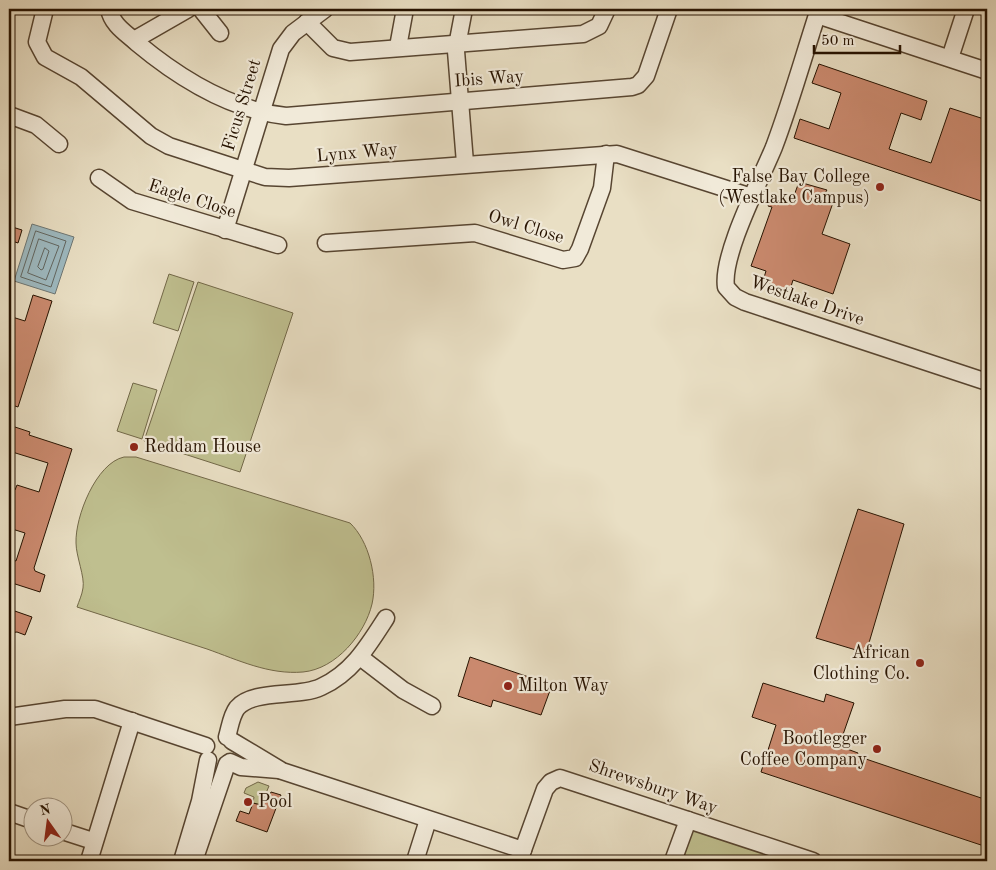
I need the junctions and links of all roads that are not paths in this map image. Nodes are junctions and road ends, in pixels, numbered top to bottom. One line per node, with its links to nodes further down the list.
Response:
1 (44, 9): 25 (street, Lynx Way)
2 (109, 9): 14 (street, Ibis Way)
3 (188, 9): 14 (street)
4 (201, 9): 13 (street)
5 (325, 9): 12 (street, Ficus Street)
6 (405, 9): 16 (street)
7 (464, 9): 15 (street)
8 (607, 9): 15 (street)
9 (669, 9): 19 (street, Ibis Way)
10 (966, 9): 17 (street)
11 (818, 12): 17 (street); 27 (street, Westlake Drive)
12 (307, 22): 16 (street); 20 (street, Ficus Street)
13 (220, 33)
14 (134, 40): 20 (street, Ibis Way)
15 (457, 42): 16 (street); 19 (street)
16 (398, 47)
17 (950, 58): 18 (street)
18 (987, 72)
19 (460, 101): 20 (street, Ibis Way); 24 (street)
20 (260, 111): 25 (street, Ficus Street)
21 (9, 115): 22 (street)
22 (59, 144)
23 (606, 154): 24 (street, Lynx Way); 27 (street, Lynx Way); 29 (street, Owl Close)
24 (465, 164): 25 (street, Lynx Way)
25 (243, 170): 28 (street, Ficus Street)
26 (99, 178): 28 (street, Eagle Close)
27 (752, 197): 31 (street, Westlake Drive)
28 (225, 230): 30 (street, Eagle Close)
29 (326, 243)
30 (278, 245)
31 (987, 382)
32 (386, 618): 33 (street)
33 (360, 657): 34 (street); 37 (street)
34 (432, 706)
35 (9, 717): 36 (street)
36 (132, 721): 38 (street); 48 (street)
37 (230, 739): 38 (street); 39 (street); 40 (street)
38 (207, 753): 39 (street); 41 (street)
39 (229, 763): 40 (street); 41 (street)
40 (282, 771): 44 (street, Shrewsbury Way)
41 (207, 803): 46 (street)
42 (9, 812): 43 (street)
43 (22, 817)
44 (428, 820): 49 (street, Shrewsbury Way); 53 (street)
45 (688, 820): 49 (street, Shrewsbury Way); 54 (street); 55 (street, Shrewsbury Way)
46 (199, 827): 51 (street); 52 (street)
47 (72, 834): 48 (street)
48 (93, 841): 50 (street)
49 (521, 856)
50 (88, 861)
51 (182, 861)
52 (194, 861)
53 (415, 861)
54 (673, 861)
55 (812, 861)

